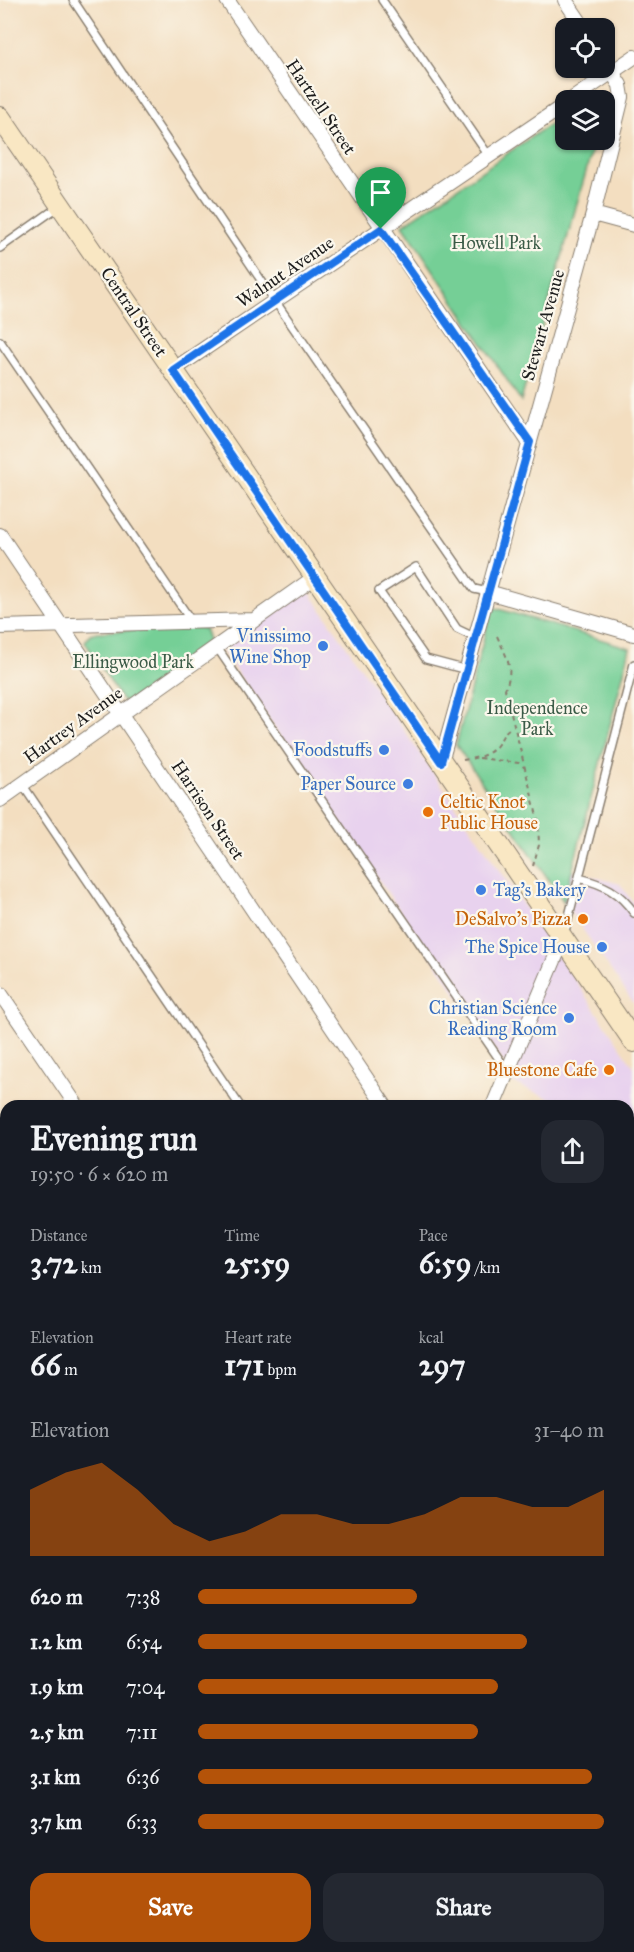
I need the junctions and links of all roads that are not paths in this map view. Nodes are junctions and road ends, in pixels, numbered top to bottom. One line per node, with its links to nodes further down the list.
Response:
1 (73, 0): 19 (lane)
2 (227, 0): 17 (street, Hartzell Street)
3 (382, 0): 13 (lane)
4 (564, 0): 5 (street)
5 (577, 18)
6 (634, 57): 7 (street)
7 (615, 71)
8 (604, 78): 10 (street)
9 (615, 78): 15 (street, Stewart Avenue)
10 (586, 90)
11 (555, 111): 13 (street, Walnut Avenue)
12 (3, 129): 14 (main road, Central Street)
13 (489, 156): 17 (street, Walnut Avenue)
14 (61, 205): 18 (lane); 21 (main road, Central Street)
15 (593, 214): 16 (street); 22 (street, Stewart Avenue)
16 (634, 225)
17 (381, 229): 19 (street, Walnut Avenue); 22 (street, Hartzell Street)
18 (0, 248)
19 (275, 301): 21 (street, Walnut Avenue); 25 (lane)
20 (0, 341): 27 (lane)
21 (173, 370): 24 (main road, Central Street)
22 (530, 442): 25 (street, Stewart Avenue)
23 (0, 535): 28 (street, Harrison Street)
24 (315, 577): 26 (street, Hartrey Avenue); 36 (main road, Central Street)
25 (488, 592): 30 (street); 31 (street, Stewart Avenue)
26 (253, 620): 27 (street); 32 (street, Hartrey Avenue)
27 (192, 622): 28 (street)
28 (62, 626): 29 (street); 35 (street, Harrison Street)
29 (0, 627)
30 (634, 634)
31 (476, 638): 34 (street, Stewart Avenue); 34 (lane)
32 (216, 646): 35 (street, Hartrey Avenue); 44 (lane)
33 (634, 664): 39 (lane)
34 (467, 670): 36 (street, Stewart Avenue)
35 (122, 713): 37 (street, Hartrey Avenue); 47 (street, Harrison Street)
36 (441, 762): 41 (main road, Central Street)
37 (22, 784): 38 (street, Hartrey Avenue); 46 (lane)
38 (0, 800)
39 (579, 878): 40 (lane); 41 (lane)
40 (634, 913)
41 (563, 939): 43 (main road, Central Street); 44 (street)
42 (0, 993): 45 (street)
43 (634, 1042)
44 (508, 1072): 48 (street)
45 (73, 1100)
46 (236, 1100)
47 (381, 1100)
48 (496, 1100)

